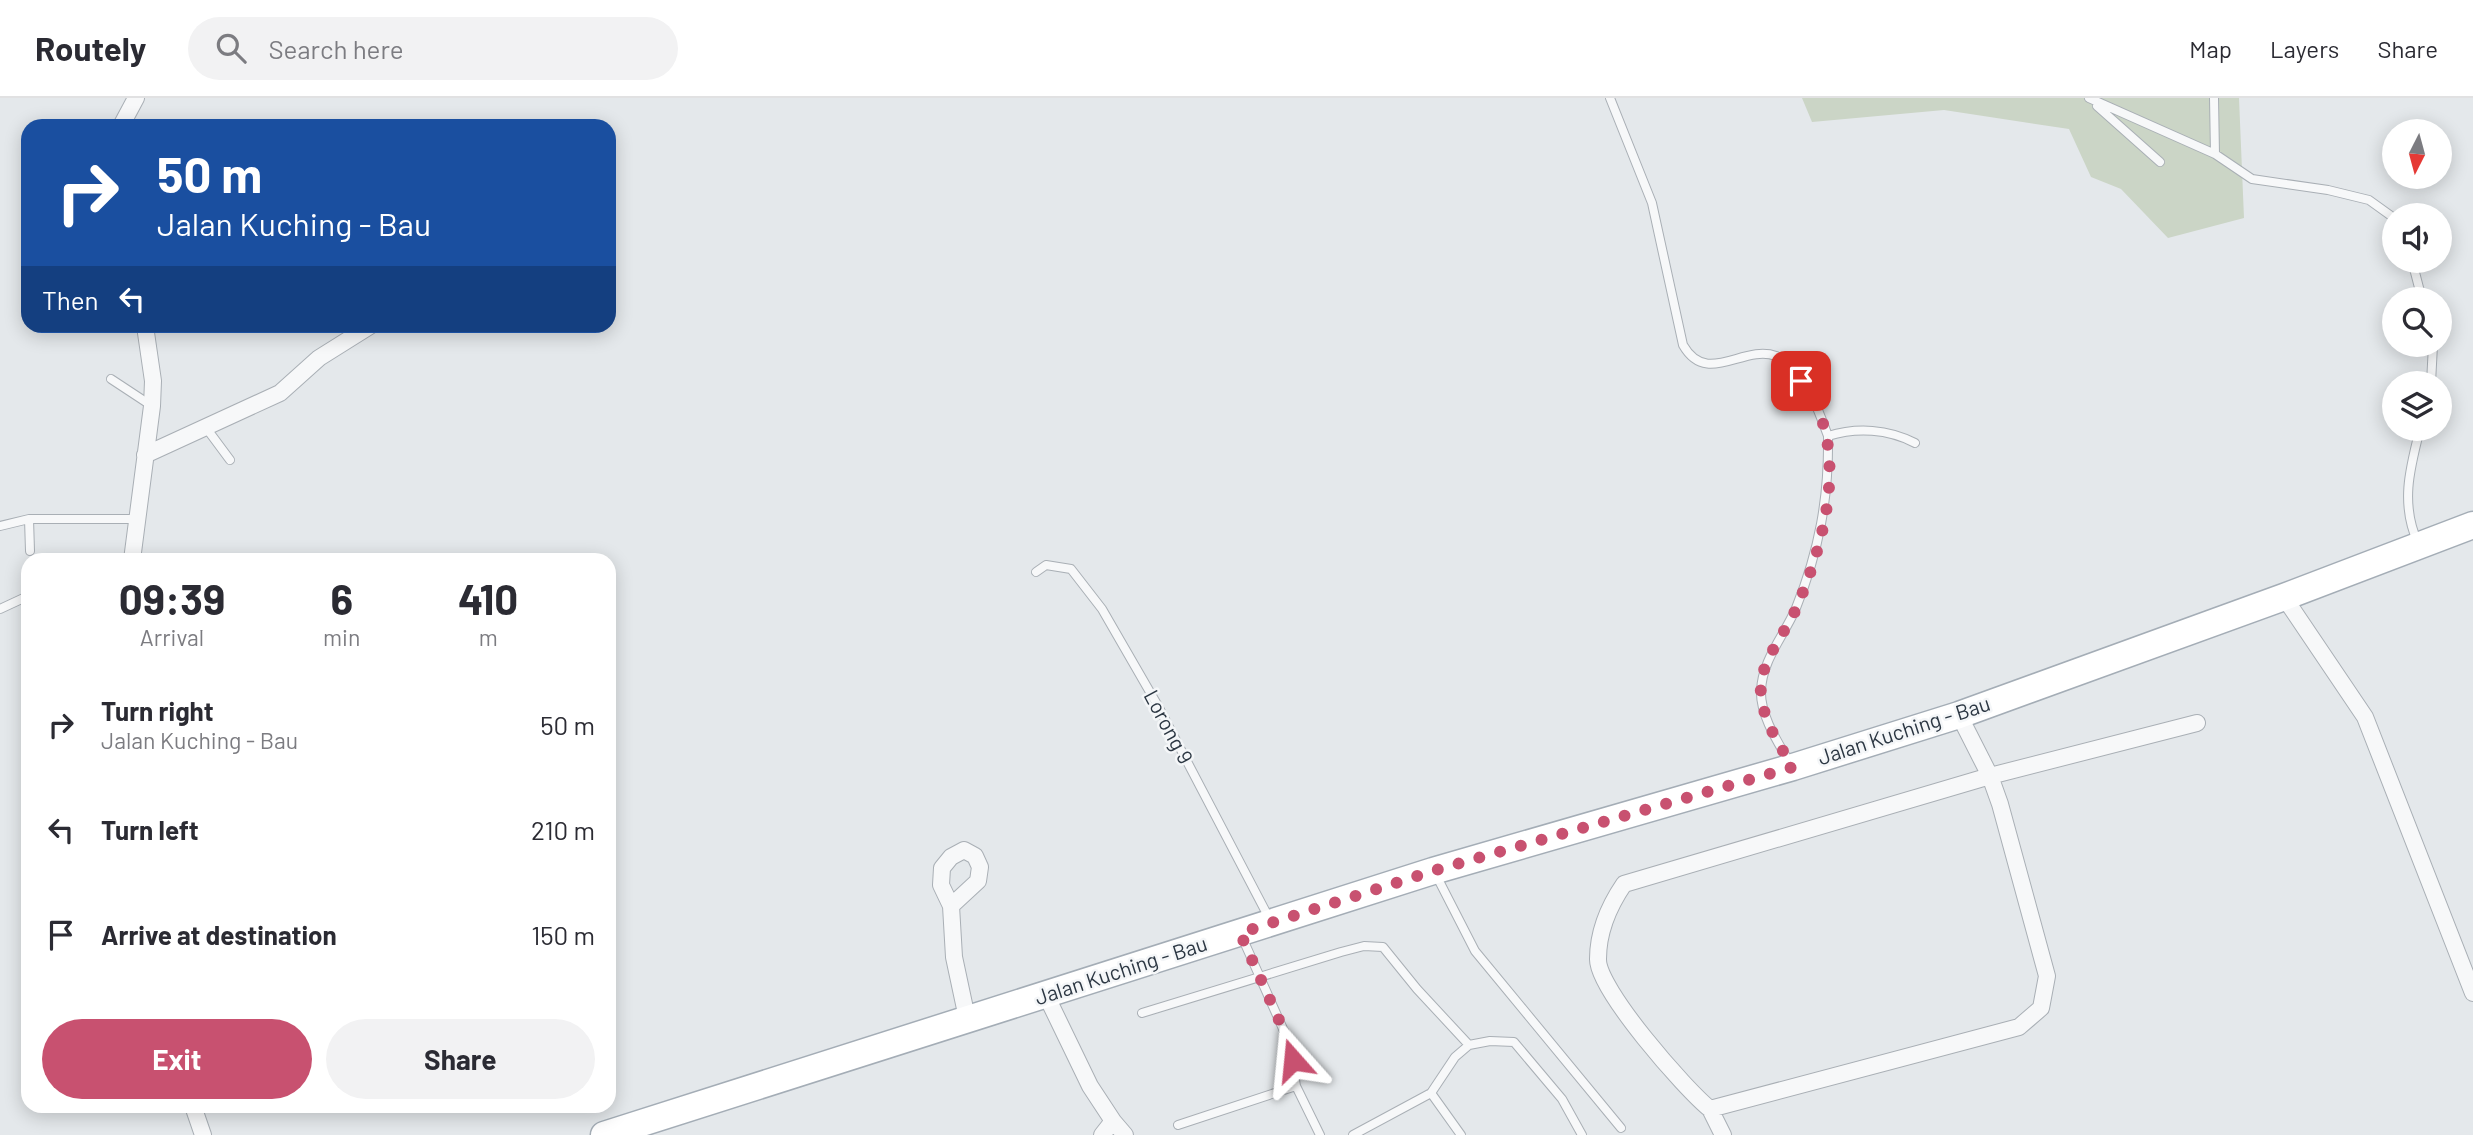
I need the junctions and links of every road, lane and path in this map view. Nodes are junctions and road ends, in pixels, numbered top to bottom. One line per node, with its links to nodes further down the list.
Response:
1 (136, 98): 5 (street)
2 (1610, 98): 14 (lane)
3 (2214, 98): 6 (lane)
4 (2087, 99): 6 (lane); 7 (lane)
5 (125, 119)
6 (2215, 155): 8 (lane)
7 (2160, 162)
8 (2382, 210)
9 (146, 333): 12 (street)
10 (359, 333): 13 (street)
11 (111, 379): 12 (lane)
12 (152, 406): 17 (street)
13 (207, 429): 17 (street); 18 (lane)
14 (1828, 436): 16 (lane); 32 (lane)
15 (2417, 441): 23 (lane)
16 (1915, 443)
17 (145, 455): 20 (street)
18 (230, 460)
19 (29, 519): 20 (lane); 22 (lane); 24 (lane)
20 (136, 519): 25 (street)
21 (2473, 525): 23 (main road, Jalan Kuching - Bau)
22 (0, 526)
23 (2419, 545): 27 (main road, Jalan Kuching - Bau)
24 (30, 551)
25 (133, 553)
26 (1036, 572): 36 (lane, Lorong 9)
27 (2284, 597): 30 (main road, Jalan Kuching - Bau); 39 (street)
28 (21, 599): 29 (lane)
29 (0, 609)
30 (1959, 715): 32 (main road, Jalan Kuching - Bau); 33 (street)
31 (2197, 723): 33 (street)
32 (1793, 767): 34 (main road, Jalan Kuching - Bau)
33 (1990, 776): 46 (street); 46 (street)
34 (1433, 871): 36 (main road, Jalan Kuching - Bau); 50 (lane)
35 (950, 906): 42 (street)
36 (1272, 923): 37 (main road, Jalan Kuching - Bau)
37 (1240, 933): 38 (lane); 40 (main road, Jalan Kuching - Bau)
38 (1259, 977): 41 (lane); 43 (lane); 44 (lane)
39 (2473, 993)
40 (1046, 995): 42 (main road, Jalan Kuching - Bau); 48 (street)
41 (1142, 1013)
42 (967, 1018): 52 (main road, Jalan Kuching - Bau)
43 (1469, 1045): 45 (lane); 58 (lane)
44 (1296, 1086): 49 (lane); 55 (lane)
45 (1431, 1093): 56 (lane); 57 (lane)
46 (1710, 1109): 59 (street)
47 (195, 1113): 51 (street)
48 (1113, 1121): 53 (street); 54 (street)
49 (1178, 1125)
50 (1621, 1128)
51 (203, 1135)
52 (604, 1135)
53 (1102, 1135)
54 (1125, 1135)
55 (1320, 1135)
56 (1353, 1135)
57 (1461, 1135)
58 (1582, 1135)
59 (1723, 1135)

